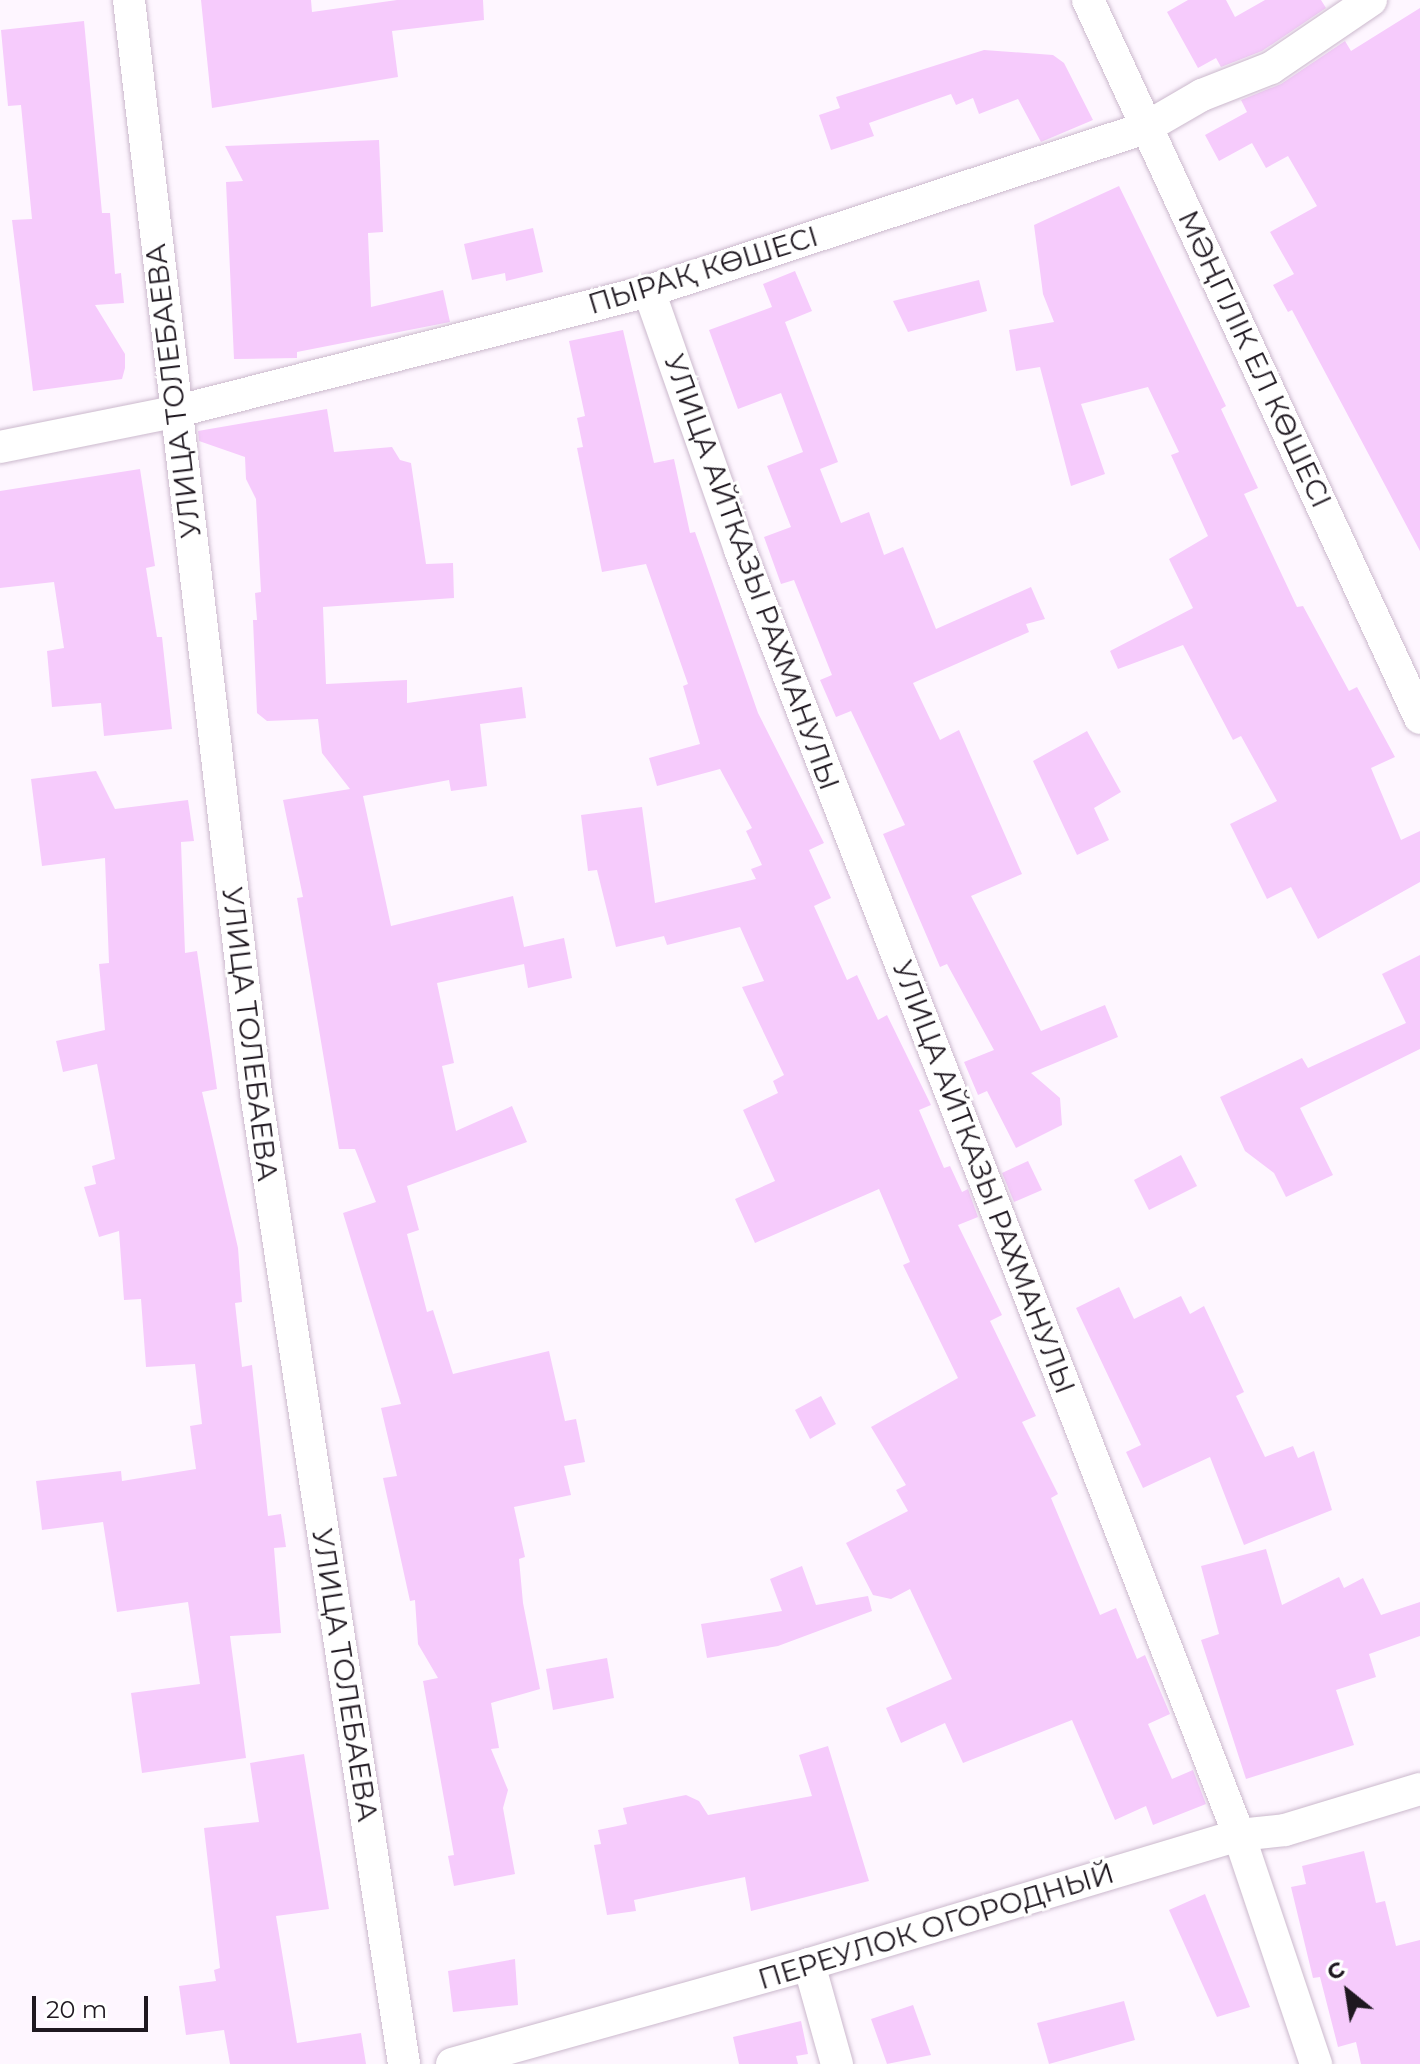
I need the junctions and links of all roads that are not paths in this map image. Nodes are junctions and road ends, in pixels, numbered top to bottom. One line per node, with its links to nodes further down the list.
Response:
1 (129, 0): 6 (street, УЛИЦА ТОЛЕБАЕВА)
2 (1088, 0): 4 (street, МӘҢГІЛІК ЕЛ КӨШЕСІ)
3 (1371, 0): 4 (street, ПЫРАҚ КӨШЕСІ)
4 (1145, 128): 5 (street, ПЫРАҚ КӨШЕСІ); 8 (street, МӘҢГІЛІК ЕЛ КӨШЕСІ)
5 (649, 291): 6 (street, ПЫРАҚ КӨШЕСІ); 10 (street, УЛИЦА АЙТКАЗЫ РАХМАНУЛЫ)
6 (174, 412): 7 (street, ПЫРАҚ КӨШЕСІ); 12 (street, УЛИЦА ТОЛЕБАЕВА)
7 (0, 447)
8 (1420, 718)
9 (1420, 1789): 10 (street, ПЕРЕУЛОК ОГОРОДНЫЙ)
10 (1239, 1835): 11 (street, ПЕРЕУЛОК ОГОРОДНЫЙ); 15 (street, УЛИЦА АЙТКАЗЫ РАХМАНУЛЫ)
11 (809, 1964): 13 (street, ПЕРЕУЛОК ОГОРОДНЫЙ); 14 (street)
12 (404, 2064)
13 (452, 2064)
14 (837, 2064)
15 (1316, 2064)

